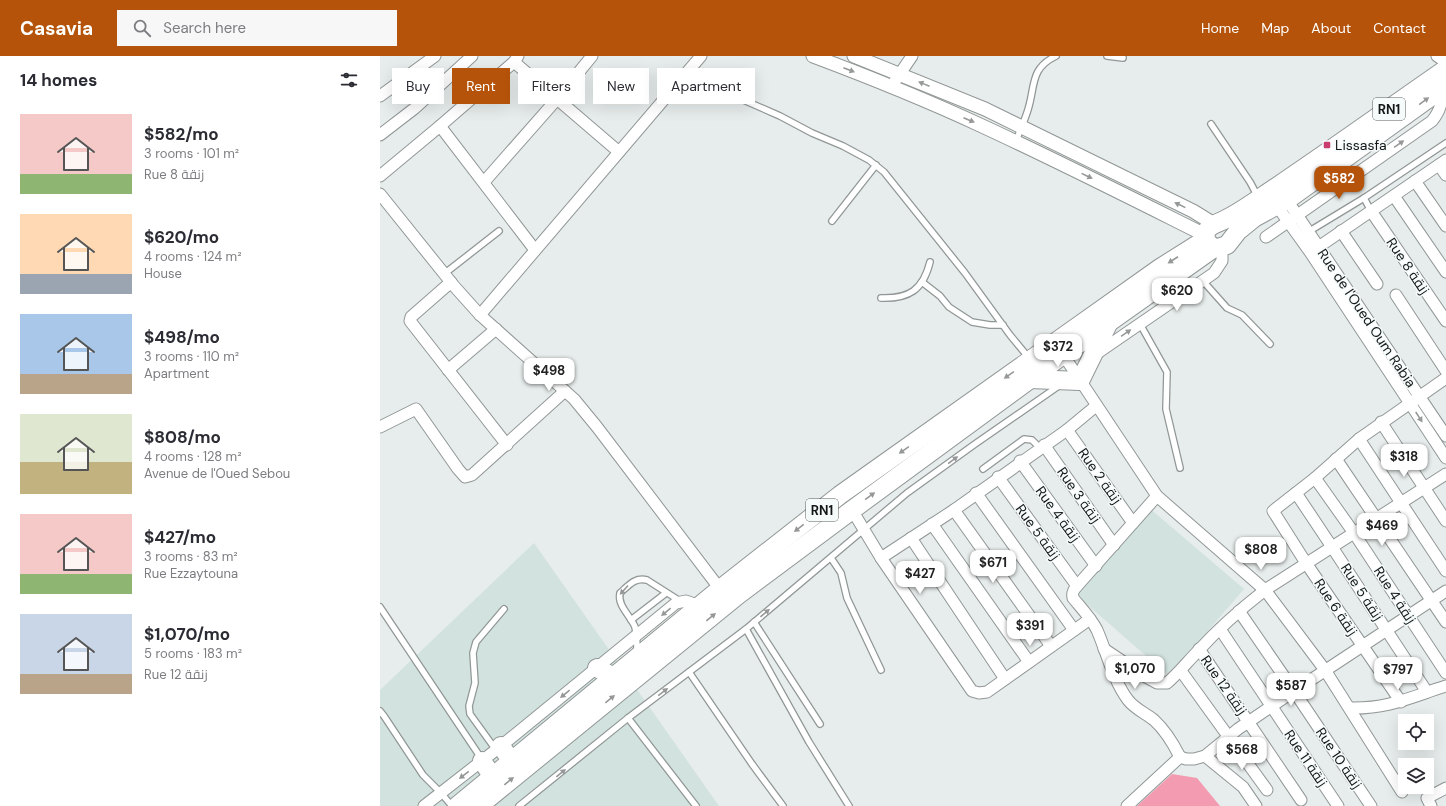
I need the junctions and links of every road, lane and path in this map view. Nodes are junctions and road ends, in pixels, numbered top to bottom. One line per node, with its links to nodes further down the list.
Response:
1 (435, 56): 21 (street)
2 (472, 56): 30 (street)
3 (592, 56): 15 (street)
4 (701, 56): 16 (street)
5 (813, 56): 19 (street, one-way to 19)
6 (854, 56): 18 (street)
7 (912, 56): 18 (street)
8 (1056, 56): 29 (lane)
9 (1107, 56): 11 (lane)
10 (1437, 56): 13 (street)
11 (1123, 58)
12 (516, 59): 14 (street); 28 (street)
13 (1446, 62)
14 (525, 68)
15 (582, 68)
16 (691, 68)
17 (1446, 69): 44 (highway, RN1)
18 (899, 74): 19 (street); 29 (street, one-way to 18)
19 (891, 87): 32 (street, one-way to 32)
20 (1443, 88): 26 (street); 44 (highway, RN1, one-way to 20)
21 (380, 96)
22 (552, 104): 41 (street)
23 (564, 104): 34 (street)
24 (660, 104): 34 (street)
25 (753, 104): 37 (lane)
26 (1442, 113): 49 (street, one-way to 26)
27 (1211, 124): 46 (lane)
28 (440, 126): 39 (street); 41 (street)
29 (1022, 127): 31 (street); 32 (lane)
30 (380, 135)
31 (1052, 141): 35 (street); 56 (street, one-way to 31)
32 (1016, 142): 35 (street)
33 (1446, 144): 45 (lane)
34 (619, 152): 58 (street)
35 (1044, 155): 56 (street, one-way to 56)
36 (1442, 163): 38 (street); 40 (street)
37 (876, 166): 50 (lane); 71 (lane)
38 (1446, 175)
39 (380, 176)
40 (1415, 181): 43 (street); 51 (street)
41 (484, 182): 58 (street)
42 (380, 194): 47 (street)
43 (1394, 196): 48 (street); 60 (street)
44 (1284, 197): 46 (highway, RN1); 49 (street, Rue de l'Oued Oum Rabia); 56 (highway, RN1)
45 (1364, 198): 48 (lane); 54 (lane)
46 (1259, 199): 56 (highway, RN1)
47 (384, 207): 61 (street)
48 (1371, 211): 53 (street); 68 (street, Rue 8 زنقة)
49 (1293, 218): 54 (street, Rue de l'Oued Oum Rabia); 55 (street)
50 (832, 221)
51 (1446, 226)
52 (499, 231): 61 (lane)
53 (1341, 231): 57 (street); 64 (street)
54 (1304, 234): 57 (street, Rue de l'Oued Oum Rabia)
55 (1266, 238)
56 (1212, 239): 62 (street); 69 (highway, RN1); 74 (highway, RN1, one-way to 74)
57 (1314, 249): 83 (street, Rue de l'Oued Oum Rabia); 84 (street, Rue de l'Oued Oum Rabia)
58 (535, 250): 67 (street)
59 (930, 262): 63 (lane)
60 (1446, 272)
61 (448, 278): 67 (street); 77 (street)
62 (1203, 281): 70 (street); 73 (lane)
63 (922, 282): 66 (lane); 71 (lane)
64 (1377, 284)
65 (1396, 295): 78 (street)
66 (881, 298)
67 (480, 315): 72 (street)
68 (1446, 321)
69 (1109, 322): 74 (highway, RN1); 75 (highway)
70 (1140, 324): 75 (street, one-way to 70); 96 (lane)
71 (1003, 325): 76 (lane)
72 (496, 329): 77 (street); 82 (street)
73 (1270, 344)
74 (1059, 349): 76 (highway, RN1); 80 (highway, RN1); 81 (street)
75 (1094, 355): 81 (highway)
76 (1031, 360): 123 (highway, RN1, one-way to 123)
77 (448, 370): 91 (street)
78 (1446, 371)
79 (1446, 378): 83 (street)
80 (1030, 379): 81 (highway); 106 (highway, RN1, one-way to 80)
81 (1073, 381): 85 (street); 112 (lane, one-way to 81)
82 (565, 391): 91 (street); 123 (street)
83 (1419, 397): 84 (street); 89 (street, Rue de l'Oued Oum Rabia)
84 (1410, 403): 86 (street); 93 (street, Rue de l'Oued Oum Rabia, one-way to 93)
85 (1096, 406): 88 (street); 104 (street)
86 (1382, 422): 90 (street); 101 (street)
87 (380, 427): 91 (street)
88 (1067, 430): 92 (street); 110 (street, Rue 2 زنقة)
89 (1446, 436)
90 (1359, 439): 94 (street); 105 (street)
91 (507, 446)
92 (1042, 446): 95 (street); 97 (lane); 115 (street, Rue 3 زنقة)
93 (1446, 458)
94 (1336, 459): 100 (street); 108 (street)
95 (1020, 461): 99 (street); 120 (street, Rue 4 زنقة)
96 (1180, 468)
97 (983, 469)
98 (1446, 474): 101 (street)
99 (998, 477): 102 (street); 122 (street, Rue 5 زنقة)
100 (1315, 478): 103 (street); 113 (street, Rue 4 زنقة)
101 (1424, 488): 105 (street); 109 (street)
102 (976, 493): 107 (street); 140 (street)
103 (1296, 494): 116 (street, Rue 5 زنقة); 119 (street, Rue 6 زنقة)
104 (1158, 496): 110 (street); 124 (street)
105 (1401, 502): 108 (street); 121 (street)
106 (852, 510): 112 (street); 181 (highway, RN1, one-way to 106)
107 (954, 510): 111 (street); 143 (street)
108 (1376, 518): 113 (street); 128 (street)
109 (1446, 521)
110 (1133, 523): 115 (street)
111 (932, 524): 114 (street); 148 (street)
112 (864, 531): 117 (lane); 118 (street)
113 (1354, 533): 116 (street); 133 (street, Rue 4 زنقة)
114 (911, 538): 118 (street); 156 (street)
115 (1114, 544): 120 (street)
116 (1332, 547): 119 (street); 141 (street, Rue 5 زنقة)
117 (831, 558): 136 (lane, one-way to 117); 150 (lane)
118 (881, 558): 156 (street)
119 (1306, 563): 124 (street); 144 (street, Rue 6 زنقة)
120 (1096, 566): 122 (street)
121 (1446, 571)
122 (1077, 586): 134 (street)
123 (720, 589): 129 (highway, RN1)
124 (1265, 590): 132 (street); 151 (street)
125 (1446, 592): 128 (street)
126 (666, 593): 127 (lane); 135 (lane); 135 (lane, one-way to 135)
127 (680, 601): 129 (street); 142 (street, one-way to 142)
128 (1432, 601): 133 (street); 137 (street)
129 (700, 606): 147 (highway, RN1)
130 (380, 607): 168 (lane)
131 (504, 609): 168 (lane)
132 (1239, 611): 139 (street); 158 (street, Rue 10 زنقة)
133 (1408, 616): 141 (street); 154 (street, Rue 4 زنقة)
134 (1090, 619): 140 (street); 145 (street)
135 (631, 620): 142 (lane)
136 (754, 622): 138 (lane); 166 (lane)
137 (1446, 622)
138 (746, 629): 153 (lane); 185 (lane)
139 (1220, 629): 146 (street); 161 (street, Rue 11 زنقة)
140 (1074, 630): 143 (street)
141 (1386, 630): 144 (street); 159 (street, Rue 5 زنقة)
142 (636, 636): 147 (lane); 149 (street)
143 (1051, 646): 148 (street)
144 (1362, 646): 151 (street); 160 (street, Rue 6 زنقة)
145 (1104, 649): 152 (street); 170 (street)
146 (1199, 649): 152 (street); 165 (street, Rue 12 زنقة)
147 (637, 659): 155 (highway, RN1)
148 (1029, 662): 156 (street)
149 (597, 668): 155 (highway); 168 (street, one-way to 168)
150 (881, 670)
151 (1325, 670): 158 (street); 162 (street)
152 (1181, 671): 167 (street)
153 (689, 672): 164 (lane, one-way to 153); 184 (lane)
154 (1446, 673)
155 (614, 677): 171 (highway, RN1)
156 (1005, 679)
157 (1446, 686): 159 (street)
158 (1294, 690): 161 (street); 189 (street, Rue 10 زنقة)
159 (1427, 692): 160 (street)
160 (1401, 702): 162 (street)
161 (1271, 707): 165 (street); 188 (street, Rue 11 زنقة)
162 (1350, 708): 173 (street)
163 (380, 711): 176 (lane)
164 (628, 718): 182 (lane, one-way to 164); 183 (lane)
165 (1250, 722): 167 (street); 177 (street, Rue 12 زنقة)
166 (820, 724)
167 (1228, 737): 169 (street); 175 (street)
168 (493, 752): 171 (highway); 172 (highway); 176 (street, one-way to 176)
169 (1205, 756): 170 (street); 187 (street)
170 (1180, 758): 186 (street)
171 (512, 762): 172 (highway, RN1)
172 (493, 777): 180 (highway, RN1)
173 (1398, 786)
174 (1446, 788): 190 (street)
175 (1267, 790)
176 (441, 793): 178 (street); 179 (lane)
177 (1302, 800)
178 (424, 806)
179 (452, 806)
180 (457, 806)
181 (479, 806)
182 (519, 806)
183 (696, 806)
184 (783, 806)
185 (848, 806)
186 (1127, 806)
187 (1256, 806)
188 (1338, 806)
189 (1371, 806)
190 (1431, 806)

